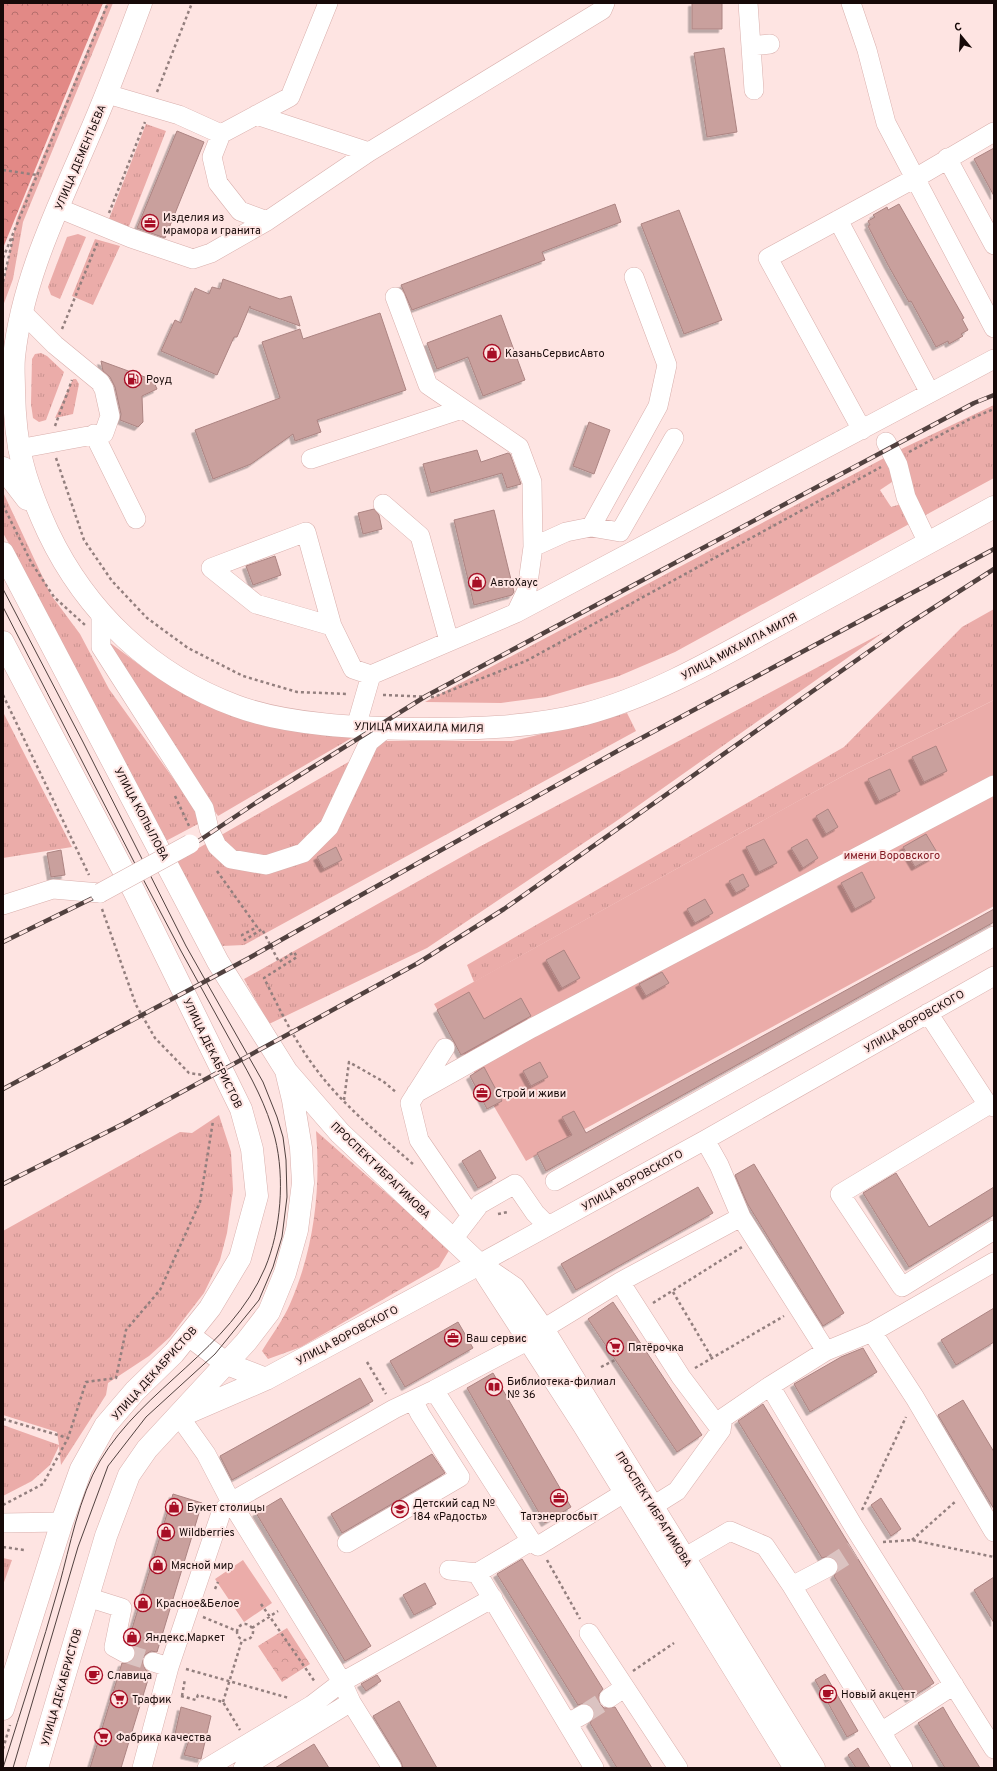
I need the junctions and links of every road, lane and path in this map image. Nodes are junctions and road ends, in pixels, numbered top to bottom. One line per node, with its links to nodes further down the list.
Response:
1 (108, 3): 19 (path)
2 (141, 3): 11 (main road, УЛИЦА ДЕМЕНТЬЕВА)
3 (192, 3): 12 (path)
4 (328, 3): 13 (street)
5 (605, 3): 16 (street)
6 (748, 3): 9 (street)
7 (851, 3): 20 (street)
8 (770, 44): 9 (street)
9 (751, 46): 10 (street)
10 (754, 90)
11 (107, 94): 12 (street); 21 (main road, УЛИЦА ДЕМЕНТЬЕВА)
12 (151, 108): 15 (street); 24 (path)
13 (256, 115): 15 (street); 16 (street)
14 (994, 132): 17 (street)
15 (221, 134): 23 (street)
16 (369, 152): 23 (street)
17 (947, 158): 20 (street); 26 (street)
18 (3, 170): 19 (path)
19 (37, 175): 25 (path)
20 (915, 178): 22 (street); 32 (street)
21 (58, 208): 24 (street); 31 (main road, УЛИЦА ДЕМЕНТЬЕВА)
22 (838, 220): 37 (street); 40 (street)
23 (267, 221): 24 (street)
24 (104, 226): 34 (path)
25 (15, 229): 27 (path); 29 (path)
26 (994, 246)
27 (3, 258)
28 (634, 277): 53 (street)
29 (3, 282)
30 (395, 297): 38 (street)
31 (22, 312): 33 (main road); 34 (street); 45 (main road, УЛИЦА МИХАИЛА МИЛЯ)
32 (994, 328)
33 (3, 331)
34 (55, 344): 36 (street)
35 (994, 359): 37 (street)
36 (78, 365): 41 (street); 43 (path)
37 (930, 393): 40 (street)
38 (462, 408): 46 (street); 55 (street)
39 (994, 409): 47 (path)
40 (862, 430): 57 (street)
41 (94, 434): 43 (street); 52 (street)
42 (674, 438): 53 (street)
43 (51, 442): 45 (street); 64 (path)
44 (886, 442): 47 (street)
45 (18, 449): 51 (main road, УЛИЦА МИХАИЛА МИЛЯ)
46 (311, 459)
47 (895, 459): 54 (street); 64 (path)
48 (3, 468): 51 (main road)
49 (383, 504): 60 (street)
50 (994, 507): 54 (main road, УЛИЦА МИХАИЛА МИЛЯ)
51 (41, 517): 58 (main road, УЛИЦА МИХАИЛА МИЛЯ)
52 (136, 519)
53 (591, 527): 55 (street)
54 (928, 543): 66 (main road, УЛИЦА МИХАИЛА МИЛЯ)
55 (533, 547): 57 (street)
56 (3, 553): 76 (main road, УЛИЦА КОПЫЛОВА)
57 (516, 613): 60 (street)
58 (101, 614): 65 (main road, УЛИЦА МИХАИЛА МИЛЯ); 68 (street)
59 (332, 626): 59 (street); 62 (street)
60 (449, 641): 62 (street)
61 (3, 642): 100 (main road, УЛИЦА ДЕКАБРИСТОВ)
62 (371, 675): 64 (street)
63 (3, 695): 69 (path)
64 (365, 695): 65 (street)
65 (356, 727): 66 (main road, УЛИЦА МИХАИЛА МИЛЯ)
66 (384, 728): 68 (street)
67 (994, 785): 78 (street)
68 (209, 829): 69 (street, bridge)
69 (98, 892): 70 (street); 77 (path)
70 (3, 905)
71 (262, 929): 79 (path)
72 (994, 936): 84 (street)
73 (994, 976): 74 (street, УЛИЦА ВОРОВСКОГО)
74 (928, 1013): 80 (street); 82 (street, УЛИЦА ВОРОВСКОГО)
75 (445, 1048): 78 (street)
76 (287, 1072): 90 (main road, ПРОСПЕКТ ИБРАГИМОВА); 105 (main road, УЛИЦА ДЕКАБРИСТОВ)
77 (203, 1075)
78 (413, 1098): 79 (path); 86 (street)
79 (344, 1100): 83 (path)
80 (991, 1106): 89 (street)
81 (213, 1121): 117 (path)
82 (705, 1140): 87 (street); 88 (street, УЛИЦА ВОРОВСКОГО)
83 (420, 1170)
84 (556, 1181)
85 (508, 1212): 86 (path)
86 (471, 1216): 88 (street); 90 (street)
87 (740, 1217): 91 (street); 94 (street)
88 (548, 1226): 93 (street, УЛИЦА ВОРОВСКОГО)
89 (994, 1230)
90 (453, 1239): 93 (main road, ПРОСПЕКТ ИБРАГИМОВА)
91 (754, 1239): 95 (path); 96 (street)
92 (994, 1262): 98 (street)
93 (479, 1264): 99 (main road, ПРОСПЕКТ ИБРАГИМОВА); 108 (main road, УЛИЦА ВОРОВСКОГО)
94 (620, 1282): 97 (street); 99 (street)
95 (673, 1292): 97 (path); 102 (path)
96 (797, 1308): 101 (street); 102 (path)
97 (639, 1312): 107 (street)
98 (872, 1332): 101 (street); 111 (street)
99 (536, 1334): 110 (street); 119 (main road, ПРОСПЕКТ ИБРАГИМОВА); 122 (main road, ПРОСПЕКТ ИБРАГИМОВА)
100 (190, 1336): 105 (main road); 123 (main road, УЛИЦА ДЕКАБРИСТОВ)
101 (826, 1351): 109 (street)
102 (712, 1358): 107 (path)
103 (615, 1360): 106 (path)
104 (367, 1362): 113 (path)
105 (227, 1364): 108 (main road); 114 (main road, УЛИЦА ДЕКАБРИСТОВ)
106 (601, 1367)
107 (681, 1377): 116 (street)
108 (266, 1379): 114 (main road, УЛИЦА ВОРОВСКОГО)
109 (770, 1386): 116 (street); 125 (street)
110 (434, 1390): 112 (street); 129 (street)
111 (915, 1398): 118 (street); 125 (path)
112 (413, 1400): 113 (street); 128 (street)
113 (394, 1409): 120 (street)
114 (179, 1416): 120 (street); 139 (main road, УЛИЦА ДЕКАБРИСТОВ)
115 (3, 1419): 117 (path)
116 (721, 1430): 122 (street)
117 (68, 1438): 121 (path)
118 (969, 1489): 126 (street); 127 (path)
119 (624, 1493): 129 (street); 172 (main road, ПРОСПЕКТ ИБРАГИМОВА)
120 (231, 1502): 141 (street); 143 (street)
121 (3, 1505)
122 (653, 1506): 134 (main road, ПРОСПЕКТ ИБРАГИМОВА)
123 (62, 1522): 124 (street); 161 (main road, УЛИЦА ДЕКАБРИСТОВ)
124 (3, 1523)
125 (854, 1527): 131 (street)
126 (994, 1532)
127 (912, 1540): 131 (path); 133 (path)
128 (347, 1543)
129 (534, 1544): 137 (street); 147 (path)
130 (3, 1547): 132 (path)
131 (859, 1547): 154 (street)
132 (24, 1550)
133 (994, 1557)
134 (684, 1558): 138 (street); 173 (main road, ПРОСПЕКТ ИБРАГИМОВА)
135 (828, 1567): 138 (street)
136 (449, 1570): 137 (street)
137 (477, 1573): 140 (street)
138 (792, 1586): 162 (street)
139 (87, 1597): 150 (street); 165 (main road, УЛИЦА ДЕКАБРИСТОВ)
140 (493, 1598): 153 (street); 170 (street)
141 (292, 1603): 144 (path); 153 (street)
142 (260, 1604): 144 (path)
143 (187, 1612): 146 (path); 151 (street)
144 (268, 1617): 145 (path); 158 (path)
145 (252, 1628): 146 (path); 148 (path)
146 (237, 1631): 148 (path)
147 (589, 1633): 155 (street)
148 (242, 1640): 152 (path)
149 (674, 1643): 155 (path)
150 (125, 1653)
151 (170, 1665): 152 (path); 156 (street); 157 (path)
152 (229, 1682): 158 (path); 159 (path)
153 (342, 1682): 158 (street); 160 (street)
154 (954, 1684): 162 (street); 164 (street)
155 (618, 1689): 171 (street)
156 (163, 1691): 157 (path); 166 (street)
157 (182, 1696): 159 (path)
158 (318, 1700): 163 (street)
159 (223, 1702): 163 (path)
160 (351, 1702): 168 (street); 169 (street)
161 (3, 1709)
162 (881, 1732): 174 (street)
163 (248, 1743): 167 (street)
164 (994, 1749)
165 (37, 1768)
166 (142, 1768)
167 (207, 1768)
168 (243, 1768)
169 (392, 1768)
170 (594, 1768)
171 (678, 1768)
172 (795, 1768)
173 (814, 1768)
174 (904, 1768)

